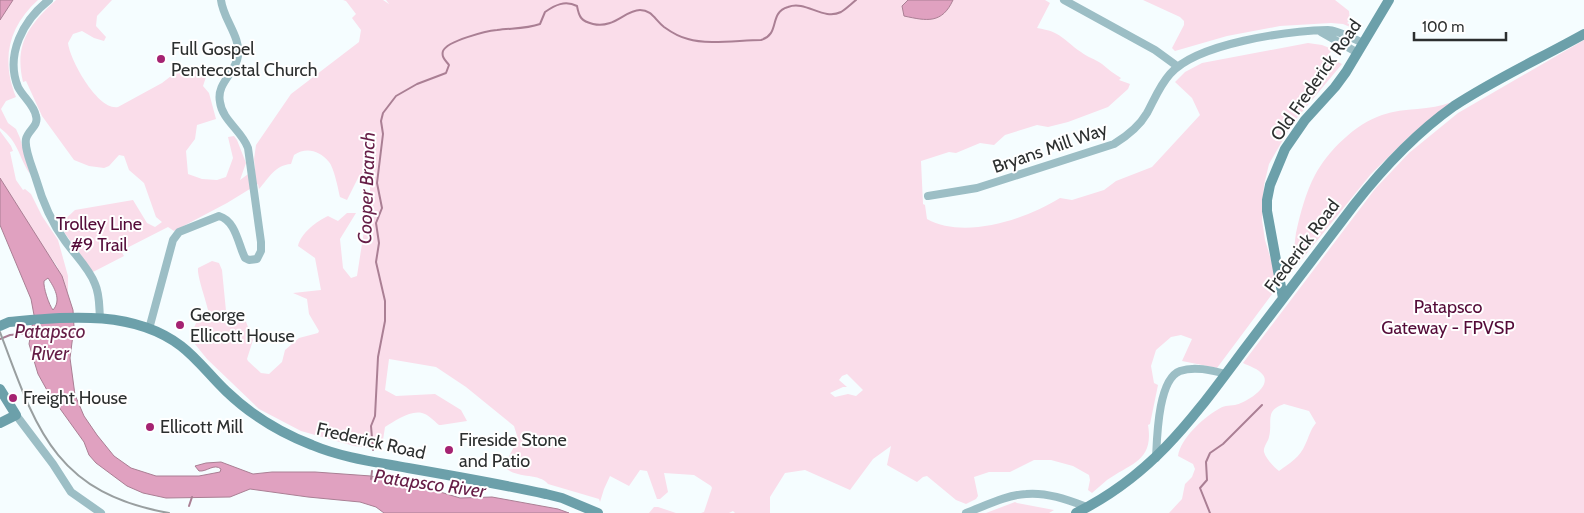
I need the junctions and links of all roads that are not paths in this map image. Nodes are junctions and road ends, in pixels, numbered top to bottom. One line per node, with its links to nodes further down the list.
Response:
1 (48, 0): 12 (street)
2 (221, 0): 14 (street)
3 (1064, 0): 9 (street)
4 (1389, 0): 7 (main road, Old Frederick Road)
5 (1320, 32): 7 (street, Bryans Mill Way); 8 (street); 9 (street, Bryans Mill Way)
6 (1584, 34): 11 (main road, Frederick Road)
7 (1364, 43): 8 (main road, Old Frederick Road)
8 (1358, 53): 11 (main road, Old Frederick Road)
9 (1177, 66): 10 (street, Bryans Mill Way)
10 (928, 196)
11 (1283, 298): 15 (main road, Frederick Road)
12 (100, 318): 13 (main road, Frederick Road); 14 (main road, Frederick Road)
13 (0, 326)
14 (149, 329): 22 (main road, Frederick Road)
15 (1226, 374): 19 (main road, Frederick Road); 19 (street)
16 (0, 389): 17 (main road)
17 (16, 415): 18 (main road); 21 (street)
18 (0, 423)
19 (1156, 458): 20 (main road, Frederick Road)
20 (1087, 508): 23 (street); 24 (main road, Frederick Road)
21 (101, 513)
22 (598, 513)
23 (966, 513)
24 (1076, 513)

